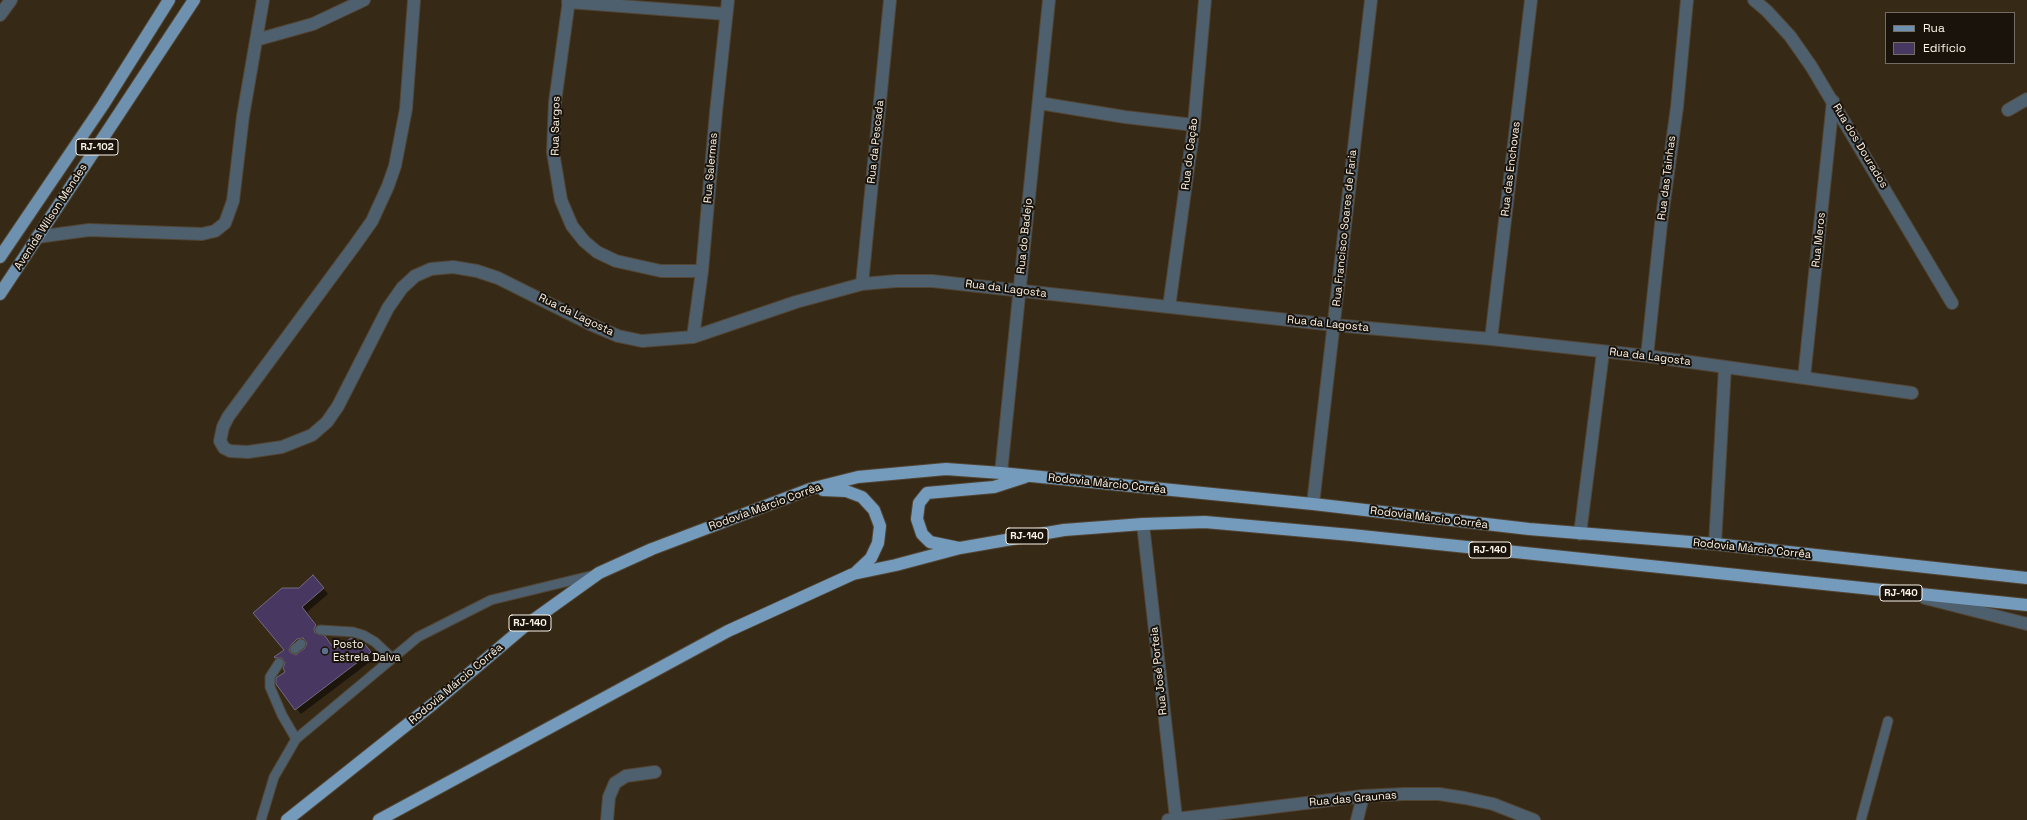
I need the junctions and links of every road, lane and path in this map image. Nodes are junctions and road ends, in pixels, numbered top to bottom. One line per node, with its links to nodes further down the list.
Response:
1 (11, 0): 17 (street)
2 (169, 0): 25 (main road, Avenida Wilson Mendes / RJ-102)
3 (194, 0): 24 (main road, Avenida Wilson Mendes / RJ-102)
4 (263, 0): 18 (street)
5 (364, 0): 18 (street)
6 (414, 0): 33 (street, Rua da Lagosta)
7 (728, 0): 16 (street, Rua Salermas)
8 (890, 0): 27 (street, Rua da Pescada)
9 (1050, 0): 21 (street, Rua do Badejo)
10 (1205, 0): 23 (street, Rua do Cação)
11 (1371, 0): 32 (street, Rua Francisco Soares de Faria)
12 (1531, 0): 34 (street, Rua das Enchovas)
13 (1687, 0): 36 (street, Rua das Tainhas)
14 (1754, 0): 20 (street, Rua dos Dourados)
15 (568, 1): 16 (street); 26 (street, Rua Sargos)
16 (726, 14): 26 (street, Rua Salermas)
17 (0, 15)
18 (256, 40): 24 (street)
19 (2027, 99): 22 (street)
20 (1833, 101): 30 (street, Rua dos Dourados); 38 (street, Rua Meros)
21 (1039, 103): 23 (street); 28 (street, Rua do Badejo)
22 (2008, 110)
23 (1194, 125): 31 (street, Rua do Cação)
24 (37, 237): 29 (main road, Avenida Wilson Mendes / RJ-102)
25 (0, 257)
26 (702, 271): 33 (street, Rua Salermas)
27 (862, 284): 28 (street, Rua da Lagosta); 33 (street, Rua da Lagosta)
28 (1019, 291): 31 (street, Rua da Lagosta); 40 (street, Rua do Badejo)
29 (0, 294)
30 (1952, 303)
31 (1169, 307): 32 (street, Rua da Lagosta)
32 (1334, 325): 34 (street, Rua da Lagosta); 43 (street, Rua Francisco Soares de Faria)
33 (693, 337)
34 (1491, 338): 35 (street, Rua da Lagosta)
35 (1604, 352): 36 (street, Rua da Lagosta); 45 (street)
36 (1647, 356): 37 (street, Rua da Lagosta)
37 (1725, 368): 38 (street, Rua da Lagosta); 46 (street)
38 (1804, 378): 39 (street, Rua da Lagosta)
39 (1912, 393)
40 (1001, 472): 41 (highway, Rodovia Márcio Corrêa / RJ-140); 42 (highway, Rodovia Márcio Corrêa / RJ-140)
41 (1030, 475): 43 (highway, Rodovia Márcio Corrêa / RJ-140); 47 (highway)
42 (810, 489): 48 (highway, Rodovia Márcio Corrêa / RJ-140); 49 (highway)
43 (1313, 504): 45 (highway, Rodovia Márcio Corrêa / RJ-140)
44 (1143, 524): 47 (highway, RJ-140); 51 (highway, RJ-140); 62 (street, Rua José Porteia)
45 (1580, 534): 46 (highway, Rodovia Márcio Corrêa / RJ-140)
46 (1715, 544): 50 (highway, Rodovia Márcio Corrêa / RJ-140)
47 (960, 548): 49 (highway, RJ-140)
48 (599, 573): 55 (lane); 64 (highway, Rodovia Márcio Corrêa / RJ-140)
49 (853, 574): 65 (highway, RJ-140)
50 (2027, 578)
51 (1902, 593): 52 (highway, RJ-140); 53 (street)
52 (2027, 605)
53 (2027, 624)
54 (320, 630): 55 (lane)
55 (392, 658): 58 (lane)
56 (279, 664): 58 (lane)
57 (1888, 721): 69 (lane)
58 (296, 739): 63 (lane)
59 (655, 772): 66 (street)
60 (1363, 796): 61 (street, Rua das Graunas); 62 (street, Rua das Graunas); 67 (street)
61 (1521, 817): 68 (street, Rua das Graunas)
62 (1172, 819)
63 (261, 820)
64 (287, 820)
65 (379, 820)
66 (607, 820)
67 (1357, 820)
68 (1534, 820)
69 (1861, 820)

